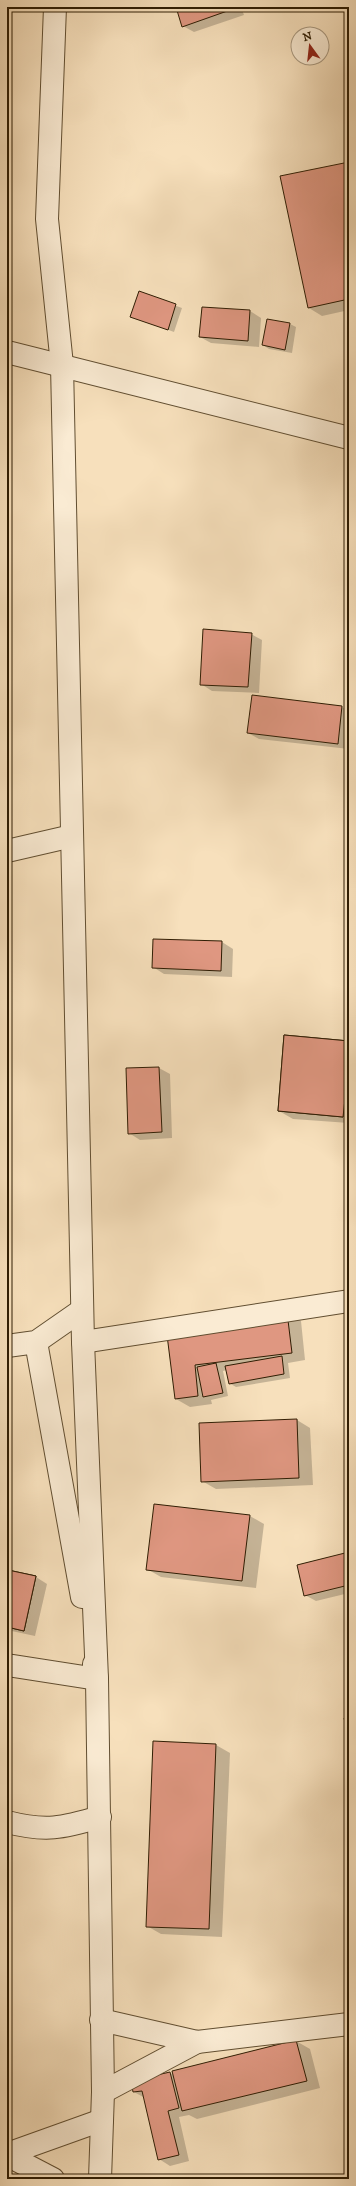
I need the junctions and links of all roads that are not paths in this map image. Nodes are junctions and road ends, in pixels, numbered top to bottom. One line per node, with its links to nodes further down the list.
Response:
1 (56, 7): 3 (street)
2 (7, 352): 3 (street)
3 (62, 365): 4 (street); 5 (street)
4 (349, 438)
5 (72, 836): 6 (street); 8 (street)
6 (7, 851)
7 (349, 1301): 10 (street)
8 (82, 1310): 9 (street); 10 (street)
9 (36, 1342): 11 (street); 13 (street)
10 (82, 1342): 13 (street)
11 (7, 1346)
12 (7, 1665): 13 (street)
13 (97, 1679): 14 (street)
14 (100, 1817): 15 (street); 16 (street)
15 (7, 1822)
16 (101, 2020): 18 (street); 19 (street)
17 (349, 2024): 18 (street)
18 (197, 2042): 19 (street)
19 (103, 2092): 20 (street)
20 (102, 2120): 21 (street); 23 (street)
21 (7, 2155): 22 (street)
22 (53, 2179)
23 (100, 2179)

